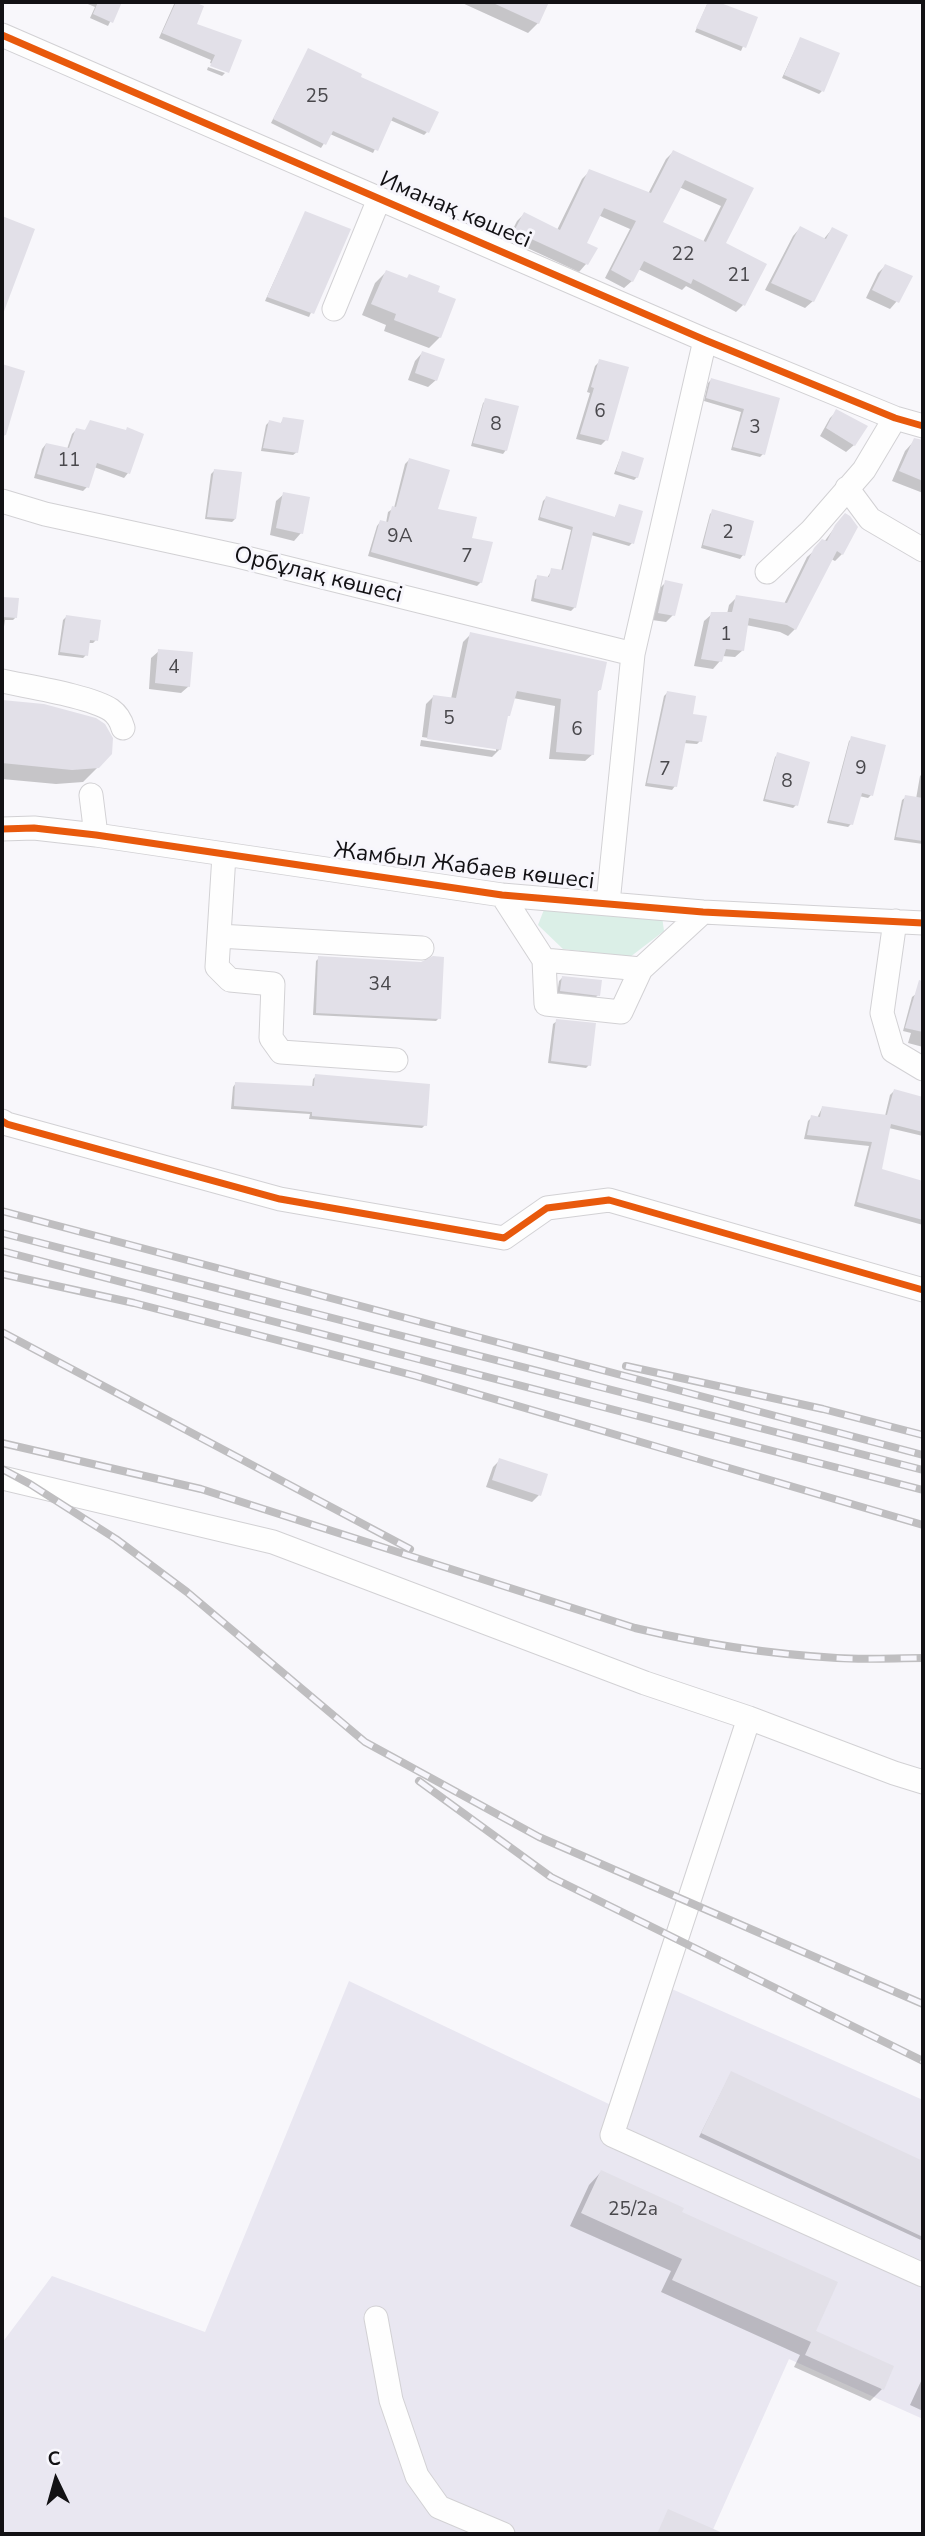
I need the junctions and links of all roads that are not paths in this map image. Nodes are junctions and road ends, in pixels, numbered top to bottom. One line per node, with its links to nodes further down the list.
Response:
1 (2, 35): 2 (street, Иманақ көшесі)
2 (379, 199): 3 (street); 4 (street, Иманақ көшесі)
3 (334, 309)
4 (705, 340): 5 (street, Иманақ көшесі); 11 (street)
5 (895, 418): 6 (street, Иманақ көшесі); 7 (street)
6 (923, 426)
7 (848, 488): 9 (street); 10 (street)
8 (2, 501): 11 (street, Орбұлақ көшесі)
9 (923, 550)
10 (766, 572)
11 (633, 654): 19 (street)
12 (2, 681): 13 (street)
13 (123, 728)
14 (91, 795): 16 (street)
15 (2, 829): 16 (street, Жамбыл Жабаев көшесі)
16 (96, 835): 17 (street, Жамбыл Жабаев көшесі)
17 (224, 855): 18 (street, Жамбыл Жабаев көшесі); 23 (street)
18 (502, 895): 19 (street, Жамбыл Жабаев көшесі); 25 (street)
19 (608, 903): 20 (street, Жамбыл Жабаев көшесі)
20 (703, 912): 21 (street, Жамбыл Жабаев көшесі); 26 (street)
21 (895, 921): 22 (street, Жамбыл Жабаев көшесі); 28 (street)
22 (923, 923)
23 (219, 936): 24 (street); 27 (street)
24 (422, 948)
25 (544, 960): 26 (street); 26 (street)
26 (641, 969)
27 (397, 1060)
28 (923, 1069)
29 (2, 1121): 30 (street)
30 (923, 1290)
31 (2, 1478): 32 (street)
32 (749, 1718): 33 (street); 34 (street)
33 (923, 1782)
34 (923, 2275)
35 (376, 2318): 36 (street)
36 (503, 2534)

